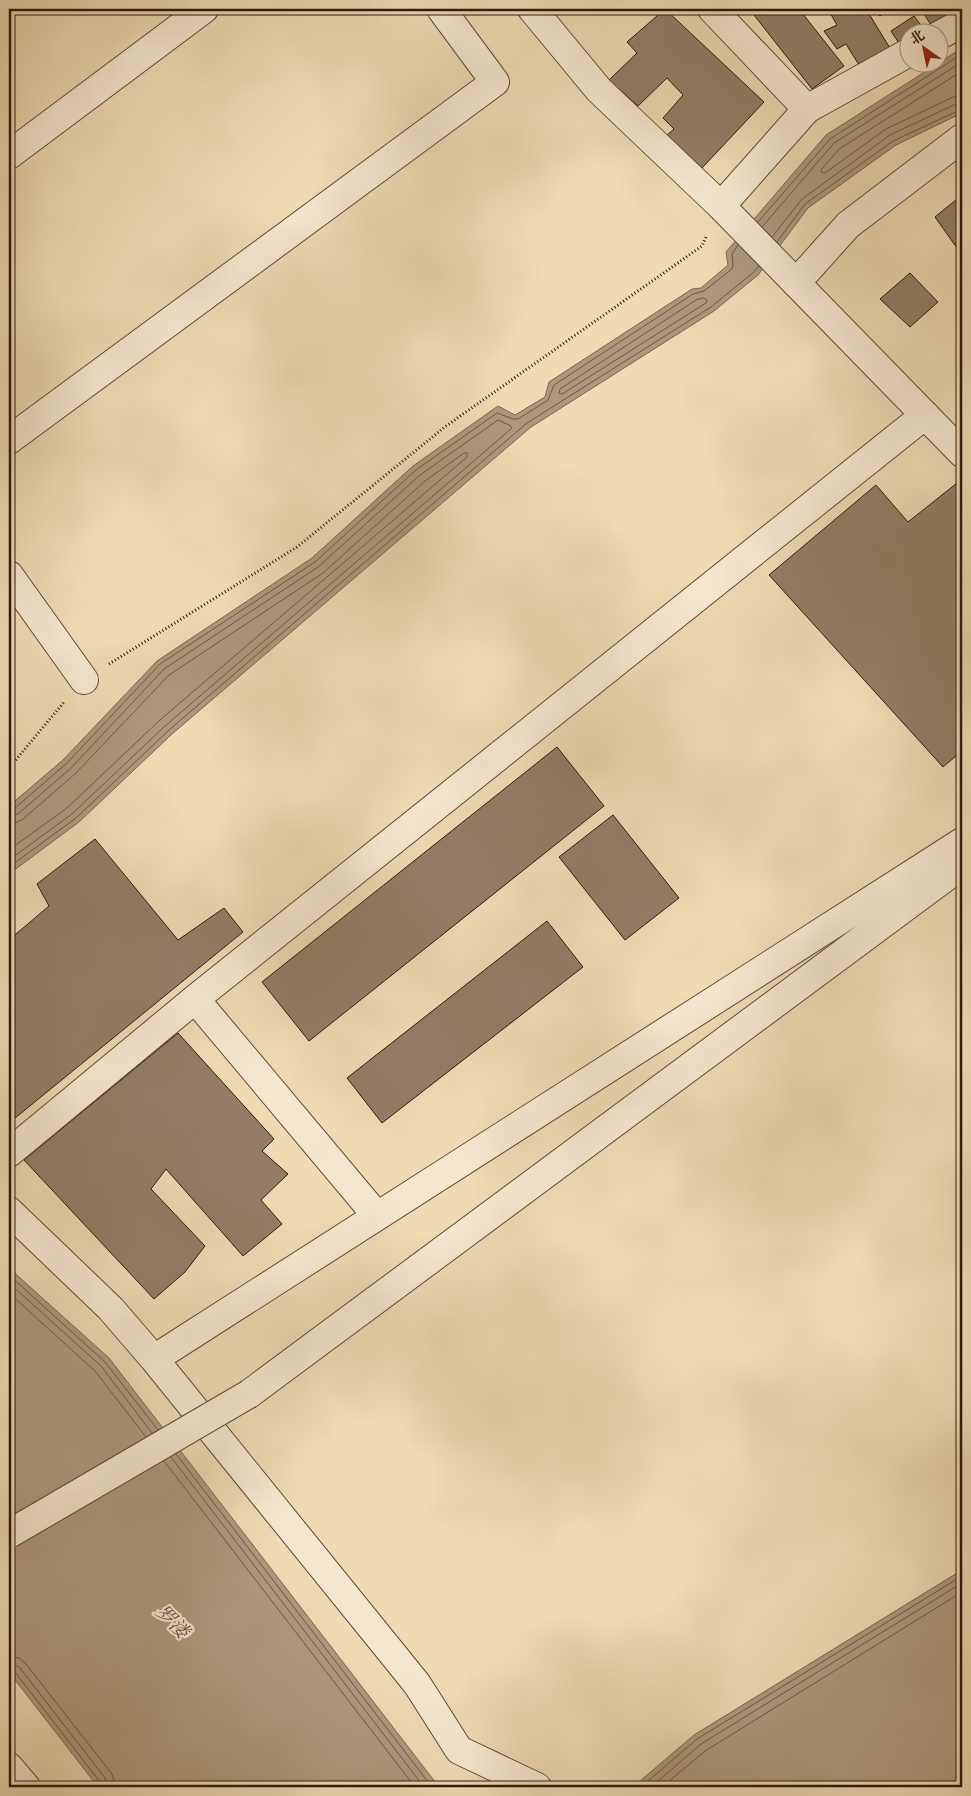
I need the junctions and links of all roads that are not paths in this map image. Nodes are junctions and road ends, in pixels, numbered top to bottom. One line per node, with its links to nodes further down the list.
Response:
1 (204, 9): 10 (street)
2 (441, 9): 14 (street)
3 (532, 9): 11 (street)
4 (712, 9): 8 (street)
5 (962, 22): 6 (street)
6 (948, 30)
7 (898, 58): 8 (street)
8 (807, 109): 11 (street)
9 (962, 138): 12 (street)
10 (9, 155)
11 (721, 206): 12 (street)
12 (796, 282): 13 (street)
13 (925, 415): 15 (street); 20 (street)
14 (9, 440)
15 (962, 453)
16 (9, 575): 17 (street)
17 (84, 680)
18 (962, 842): 23 (street)
19 (962, 865): 25 (street, bridge)
20 (195, 999): 21 (street); 23 (street)
21 (9, 1153)
22 (9, 1211): 24 (street)
23 (377, 1216): 24 (street)
24 (154, 1359): 28 (street)
25 (9, 1534)
26 (9, 1767): 27 (street)
27 (26, 1787)
28 (537, 1787)

